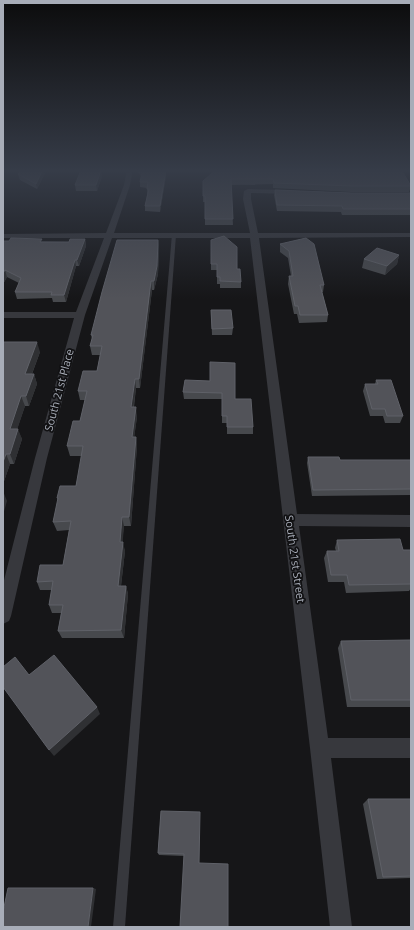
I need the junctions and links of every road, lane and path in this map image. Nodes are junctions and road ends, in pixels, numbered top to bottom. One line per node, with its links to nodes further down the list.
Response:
1 (117, 212): 5 (street, South 21st Place)
2 (250, 212): 3 (street, South 21st Street)
3 (254, 234): 4 (street); 6 (street); 10 (street, South 21st Street)
4 (411, 234)
5 (109, 235): 6 (street); 7 (street); 9 (street, South 21st Place)
6 (174, 235): 15 (lane)
7 (3, 236)
8 (3, 315): 9 (street)
9 (80, 315): 12 (street, South 21st Place)
10 (290, 520): 11 (street); 13 (street, South 21st Street)
11 (411, 521)
12 (3, 616)
13 (320, 748): 14 (street); 16 (street, South 21st Street)
14 (411, 748)
15 (119, 927)
16 (341, 927)

